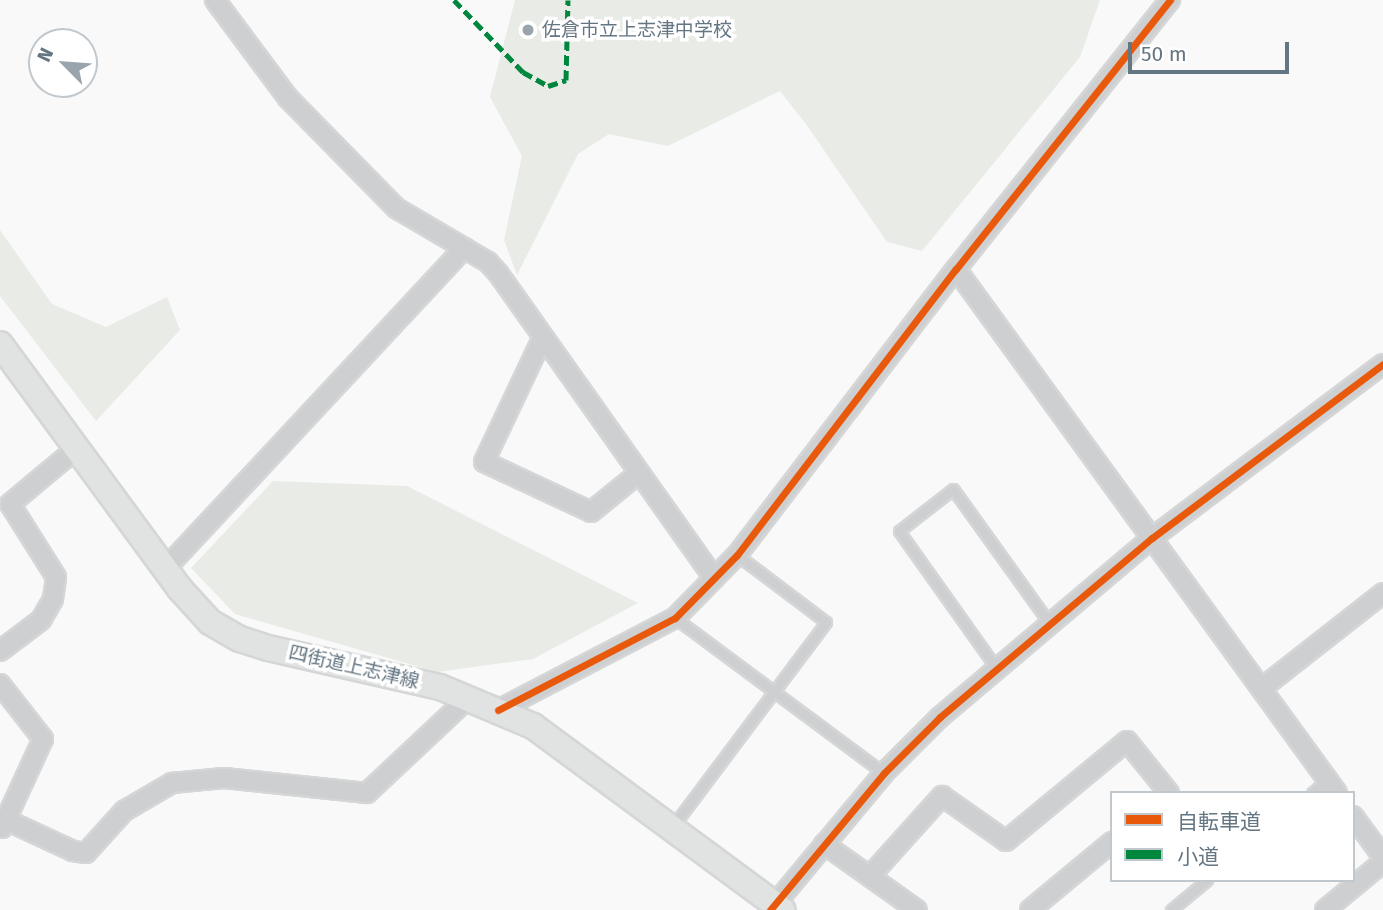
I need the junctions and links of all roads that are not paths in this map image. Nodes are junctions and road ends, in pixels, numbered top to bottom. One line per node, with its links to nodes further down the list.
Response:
1 (215, 0): 3 (street)
2 (1170, 0): 4 (street)
3 (464, 248): 5 (street); 12 (street)
4 (956, 269): 10 (street); 11 (street)
5 (543, 337): 9 (street); 9 (street)
6 (0, 344): 8 (main road, 四街道上志津線)
7 (1383, 364): 10 (street)
8 (76, 449): 12 (main road, 四街道上志津線); 17 (street)
9 (639, 473): 13 (street)
10 (1153, 538): 16 (street); 20 (street)
11 (737, 555): 13 (street); 21 (lane)
12 (165, 569): 22 (main road, 四街道上志津線)
13 (714, 578): 15 (street)
14 (1383, 593): 20 (street)
15 (675, 618): 21 (lane); 23 (street)
16 (1050, 624): 18 (street); 18 (lane)
17 (0, 651)
18 (997, 669): 24 (street)
19 (0, 684): 28 (street)
20 (1262, 688): 25 (street)
21 (776, 692): 24 (lane); 29 (lane)
22 (468, 698): 23 (main road, 四街道上志津線); 28 (street)
23 (498, 710): 29 (main road, 四街道上志津線)
24 (884, 773): 30 (street)
25 (1332, 786)
26 (1166, 791): 33 (street)
27 (1355, 818): 32 (street)
28 (3, 825)
29 (671, 828): 37 (main road, 四街道上志津線)
30 (824, 844): 33 (street); 37 (street)
31 (1110, 844): 39 (street)
32 (1381, 851): 34 (street)
33 (870, 876): 38 (street)
34 (1355, 878)
35 (1205, 882): 40 (lane)
36 (1352, 882): 41 (street)
37 (776, 908)
38 (917, 910)
39 (1030, 910)
40 (1171, 910)
41 (1325, 910)

